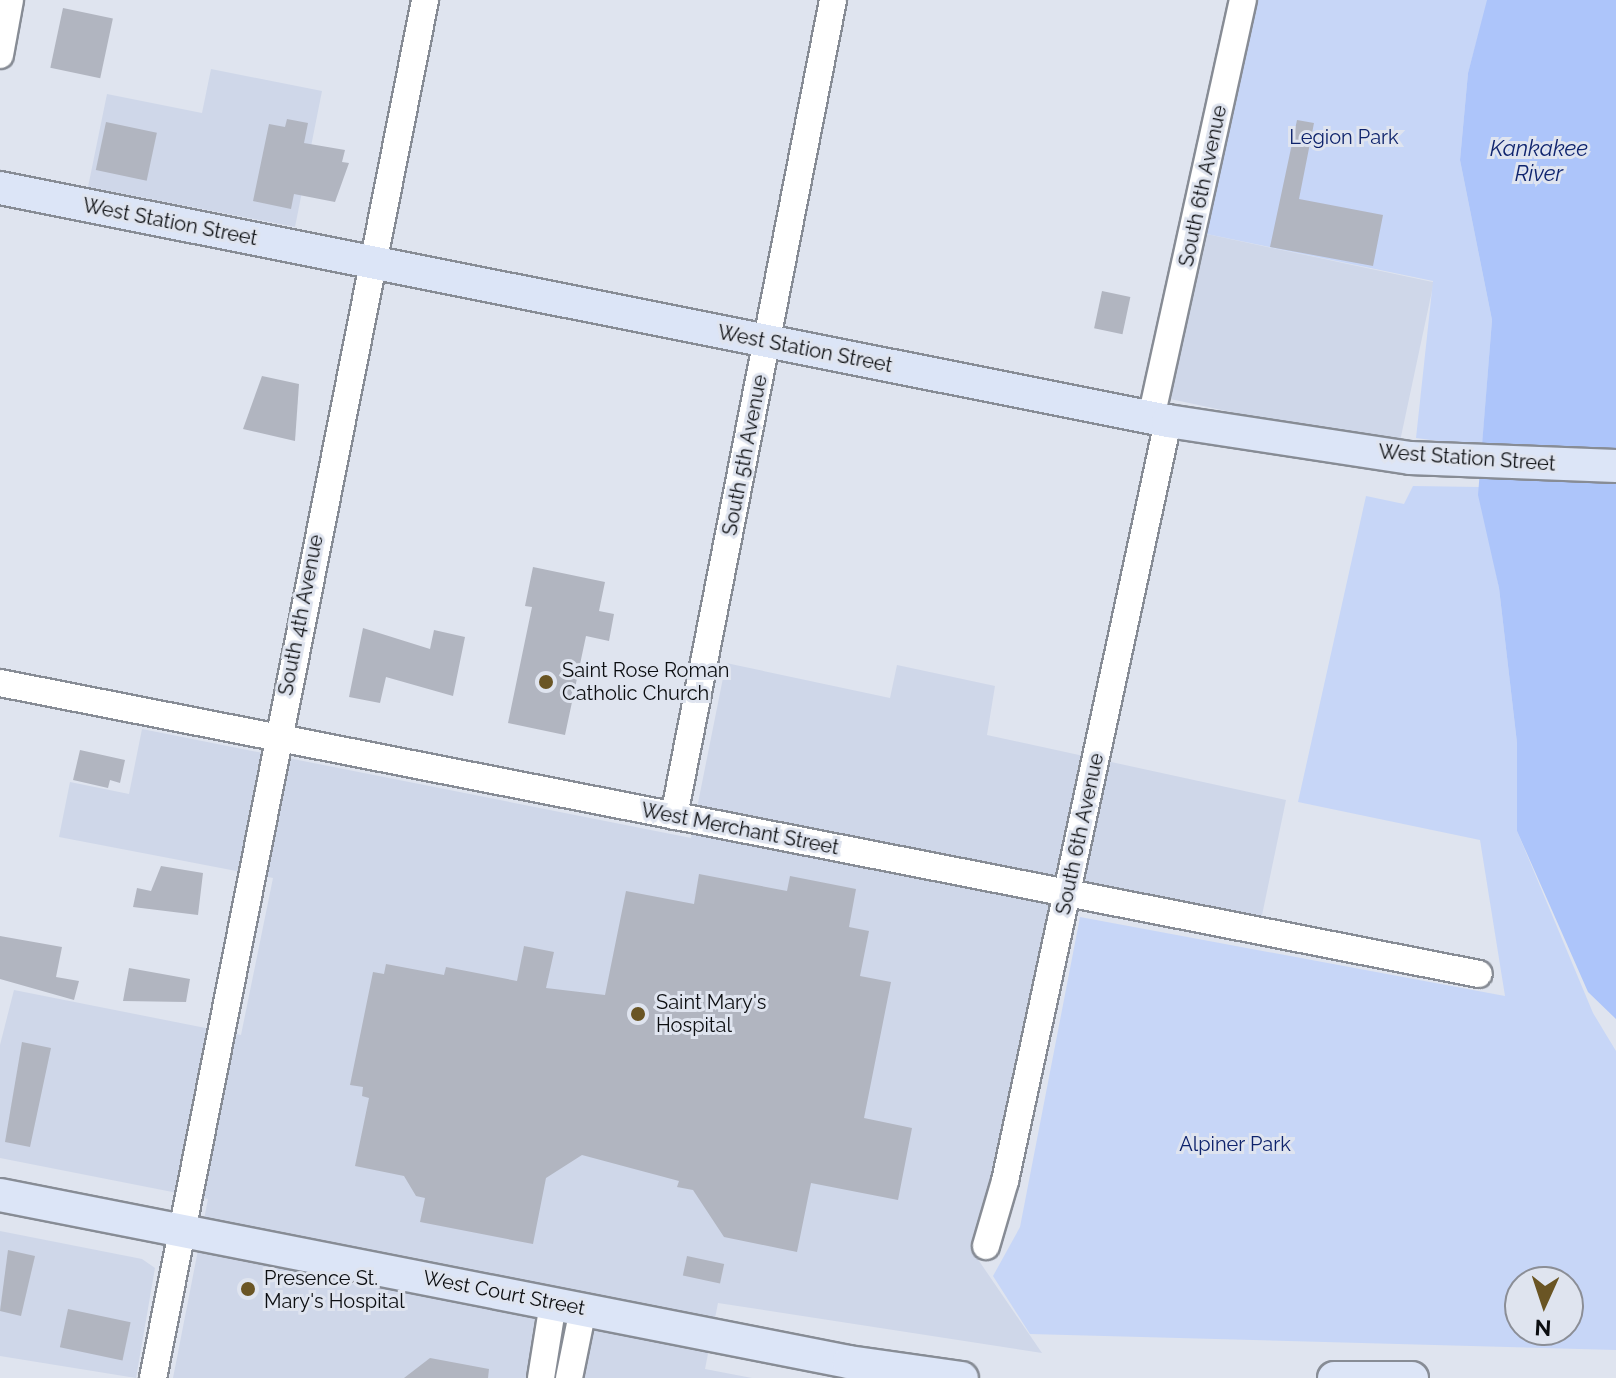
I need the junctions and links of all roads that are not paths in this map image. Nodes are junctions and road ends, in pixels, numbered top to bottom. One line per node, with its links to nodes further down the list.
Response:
1 (10, 0): 5 (street)
2 (425, 0): 7 (street, South 4th Avenue)
3 (833, 0): 8 (street, South 5th Avenue)
4 (1243, 0): 9 (street, South 6th Avenue)
5 (0, 55)
6 (0, 188): 7 (main road, West Station Street)
7 (372, 263): 8 (main road, West Station Street); 12 (street, South 4th Avenue)
8 (767, 342): 9 (main road, West Station Street); 13 (street, South 5th Avenue)
9 (1160, 420): 10 (main road, West Station Street); 14 (street, South 6th Avenue)
10 (1616, 466)
11 (0, 683): 12 (street, West Merchant Street)
12 (277, 738): 13 (street, West Merchant Street); 17 (street, South 4th Avenue)
13 (674, 816): 14 (street, West Merchant Street)
14 (1067, 893): 15 (street, West Merchant Street); 18 (street, South 6th Avenue)
15 (1479, 974)
16 (0, 1195): 17 (main road, West Court Street)
17 (182, 1230): 19 (main road, West Court Street); 20 (street, South 4th Avenue)
18 (986, 1246)
19 (568, 1306): 21 (street); 22 (street); 23 (main road, West Court Street)
20 (153, 1378)
21 (541, 1378)
22 (569, 1378)
23 (962, 1378)
24 (1334, 1378): 25 (main road)
25 (1412, 1378)

